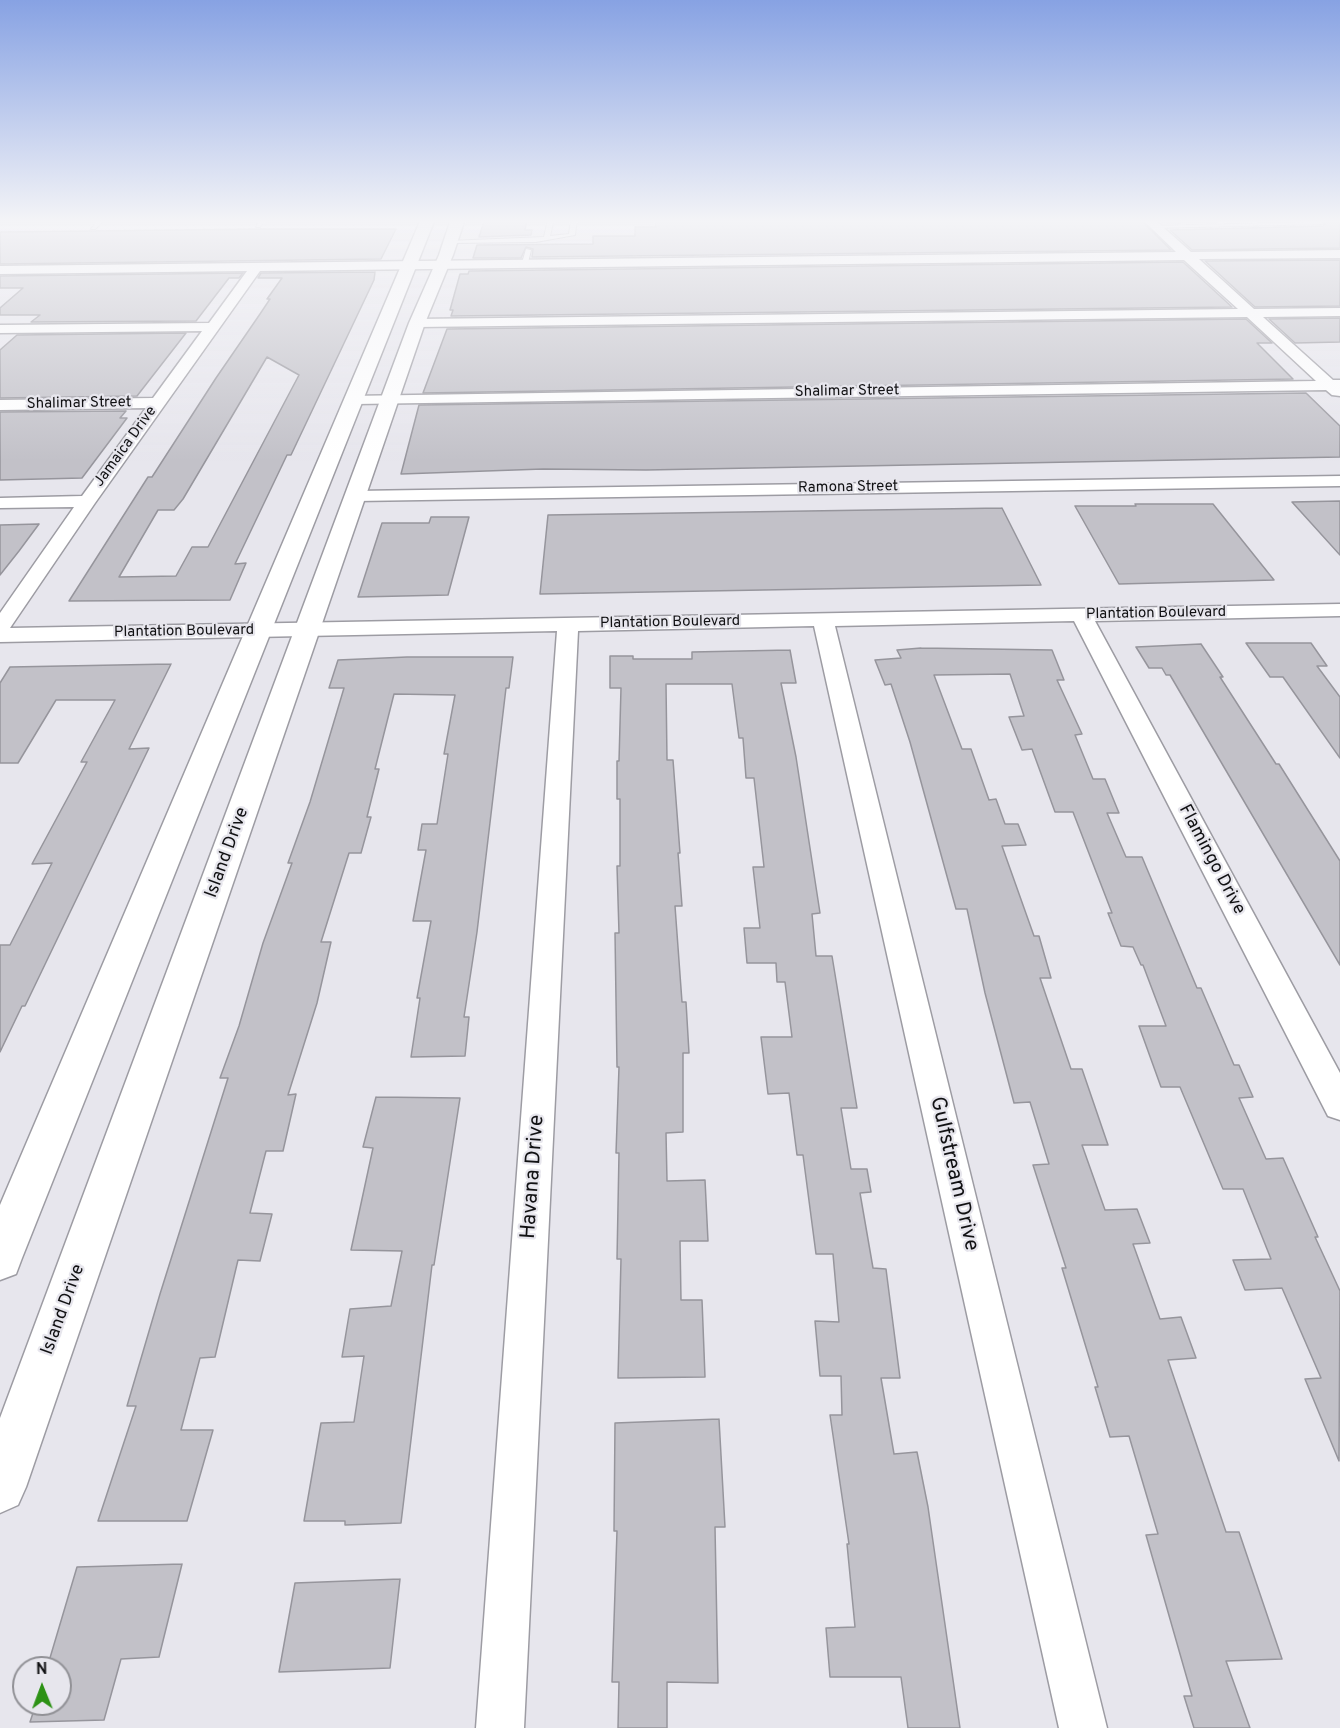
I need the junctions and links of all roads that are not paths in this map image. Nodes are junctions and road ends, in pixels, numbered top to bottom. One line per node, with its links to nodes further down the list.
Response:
1 (232, 300): 8 (street, Jamaica Drive)
2 (414, 300): 11 (street, Island Drive)
3 (425, 300): 7 (street, Island Drive)
4 (1237, 300): 6 (street)
5 (1340, 312): 6 (street)
6 (1252, 313): 7 (street); 10 (street)
7 (417, 323): 12 (street, Island Drive)
8 (212, 327): 9 (street); 13 (street, Jamaica Drive)
9 (0, 329)
10 (1337, 388): 12 (street, Shalimar Street)
11 (355, 399): 12 (street, Shalimar Street); 25 (street, Island Drive)
12 (390, 399): 16 (street, Island Drive)
13 (158, 403): 14 (street, Shalimar Street); 17 (street, Jamaica Drive)
14 (0, 405)
15 (1340, 481): 16 (street, Ramona Street)
16 (356, 496): 24 (street, Island Drive)
17 (87, 501): 18 (street); 23 (street, Jamaica Drive)
18 (0, 503)
19 (1081, 615): 20 (street, Plantation Boulevard); 21 (street, Plantation Boulevard); 27 (street, Flamingo Drive)
20 (1337, 615)
21 (823, 621): 22 (street, Plantation Boulevard); 31 (street, Gulfstream Drive)
22 (568, 625): 24 (street, Plantation Boulevard); 30 (street, Havana Drive)
23 (0, 628)
24 (308, 630): 25 (street, Plantation Boulevard); 29 (street, Island Drive)
25 (260, 631): 26 (street, Plantation Boulevard); 28 (street, Island Drive)
26 (0, 635)
27 (1340, 1105)
28 (0, 1258)
29 (0, 1487)
30 (500, 1728)
31 (1083, 1728)

